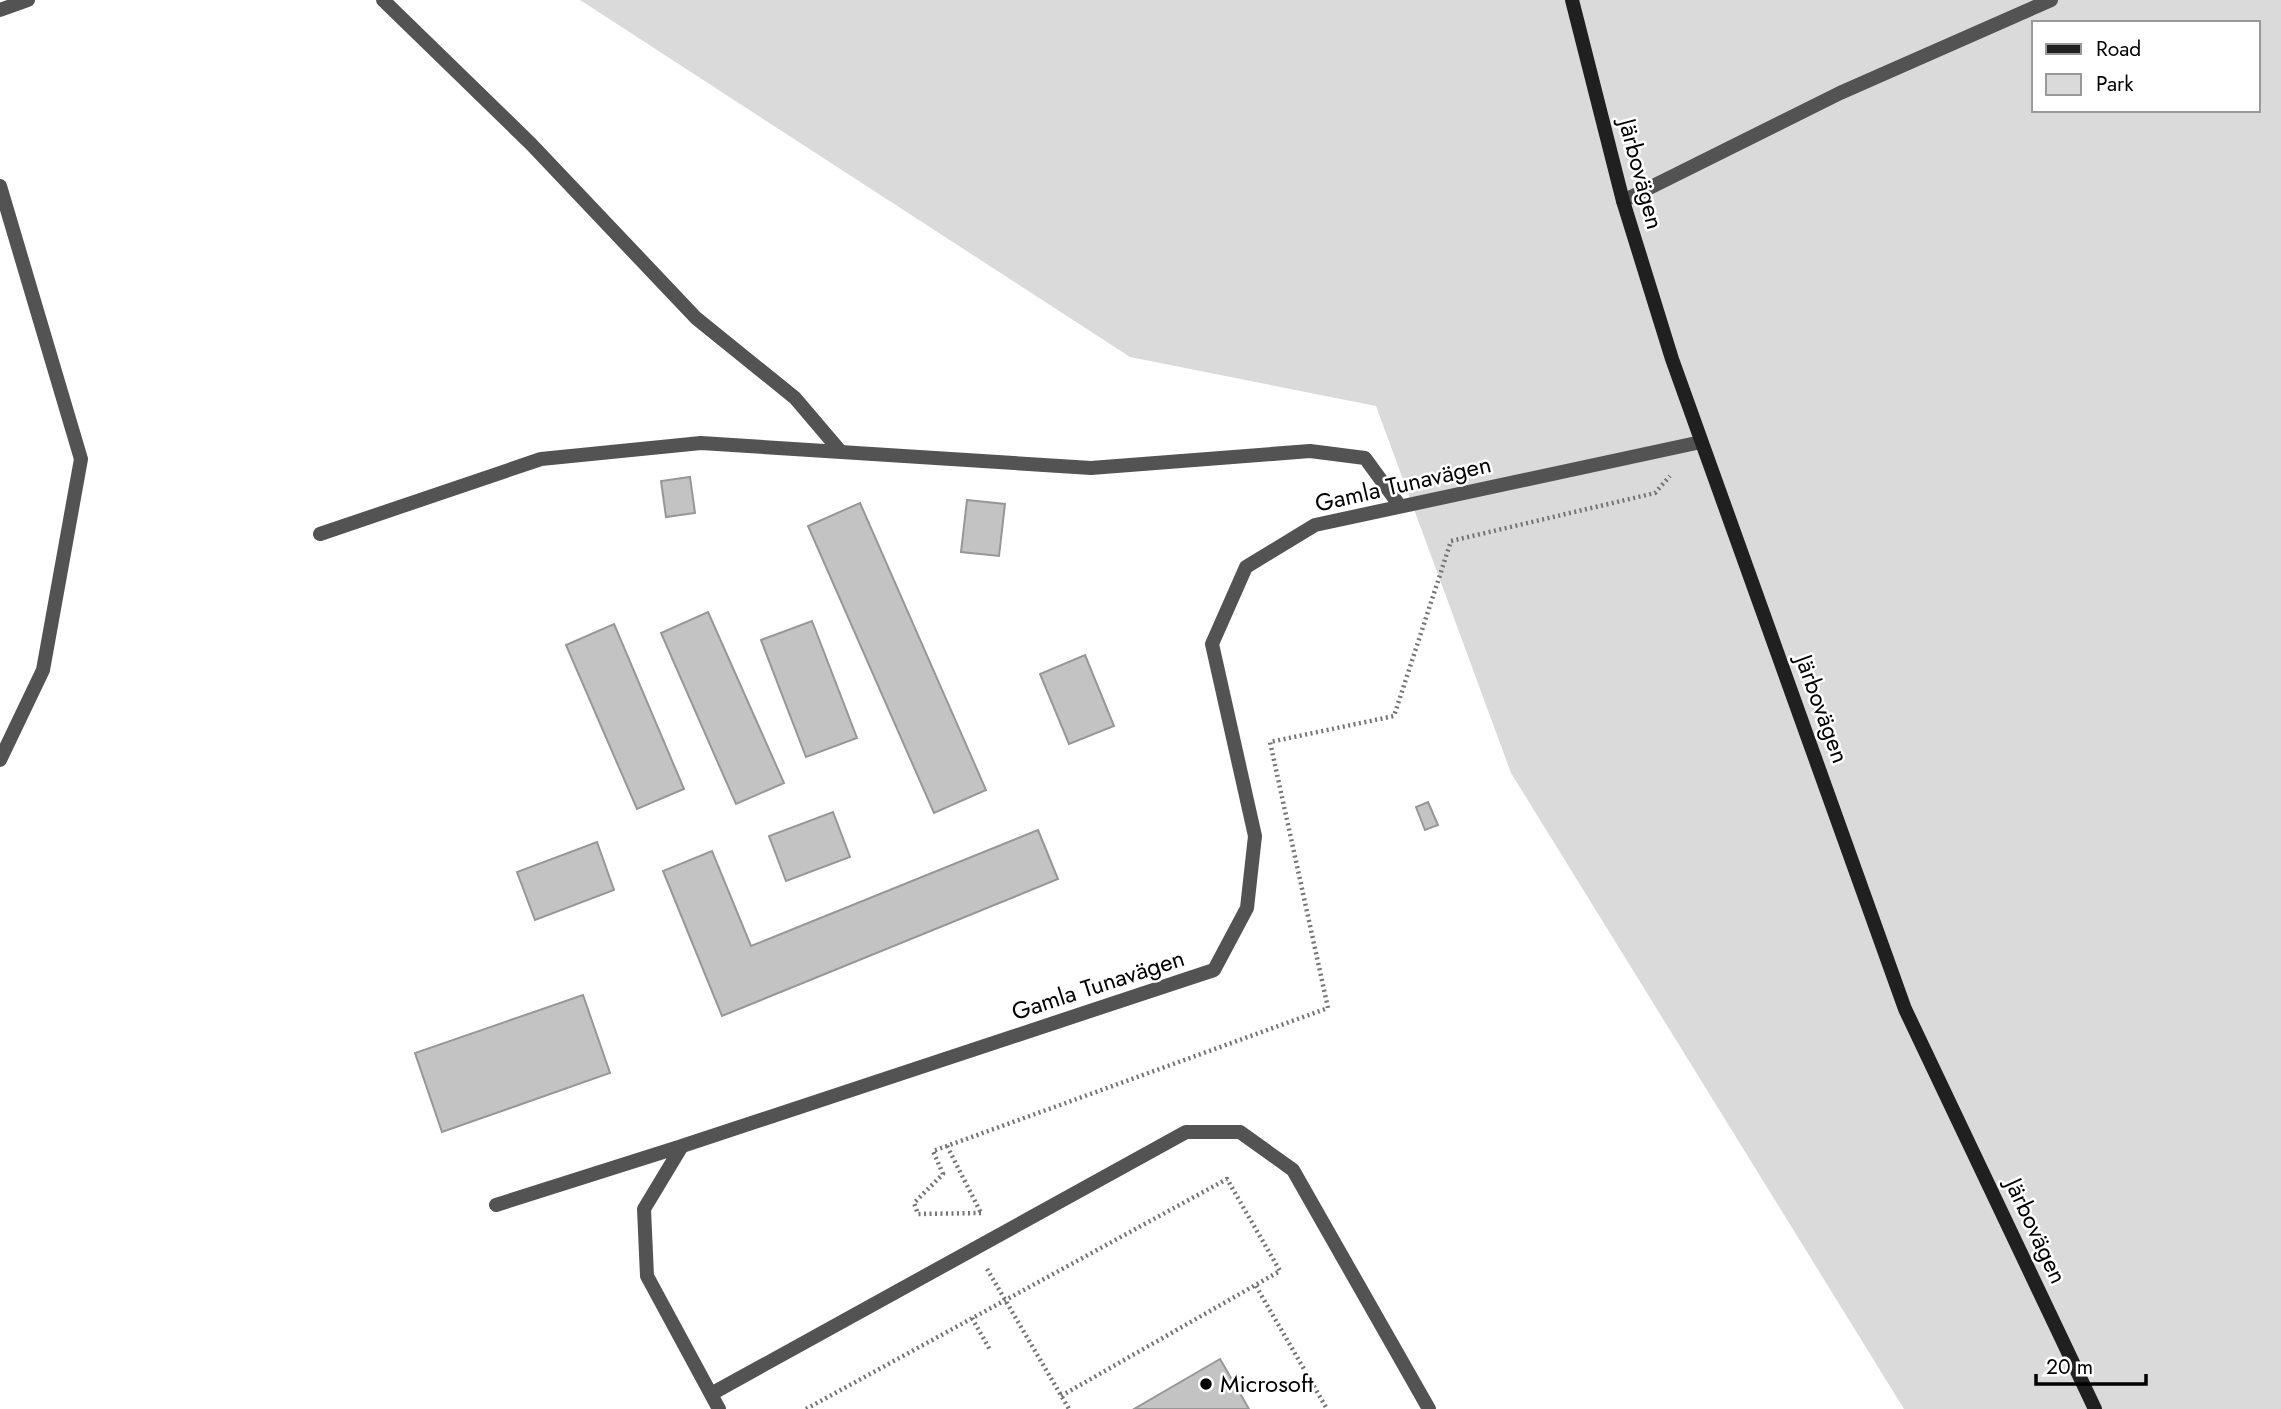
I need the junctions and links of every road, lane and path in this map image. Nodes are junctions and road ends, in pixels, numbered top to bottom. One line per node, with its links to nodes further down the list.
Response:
1 (28, 0): 5 (lane)
2 (383, 0): 9 (lane)
3 (1572, 0): 7 (main road, Järbovägen)
4 (2051, 0): 7 (lane)
5 (0, 10)
6 (0, 186): 13 (lane)
7 (1623, 201): 8 (main road, Järbovägen)
8 (1701, 442): 10 (lane, Gamla Tunavägen); 12 (path); 31 (main road, Järbovägen)
9 (841, 452): 10 (lane); 11 (lane)
10 (1400, 506): 14 (lane, Gamla Tunavägen)
11 (320, 534)
12 (1270, 742)
13 (0, 760)
14 (682, 1146): 17 (lane, Gamla Tunavägen); 24 (lane)
15 (947, 1146): 18 (path)
16 (933, 1151): 18 (path)
17 (496, 1205)
18 (981, 1213): 19 (path)
19 (994, 1237): 21 (path); 24 (lane); 30 (lane)
20 (1256, 1286): 21 (path); 25 (path); 29 (path)
21 (1006, 1300): 22 (path); 25 (path)
22 (972, 1318): 23 (path); 27 (path)
23 (990, 1350)
24 (711, 1394): 26 (lane)
25 (1062, 1396): 28 (path)
26 (719, 1409)
27 (806, 1409)
28 (1069, 1409)
29 (1328, 1409)
30 (1429, 1409)
31 (2095, 1409)

